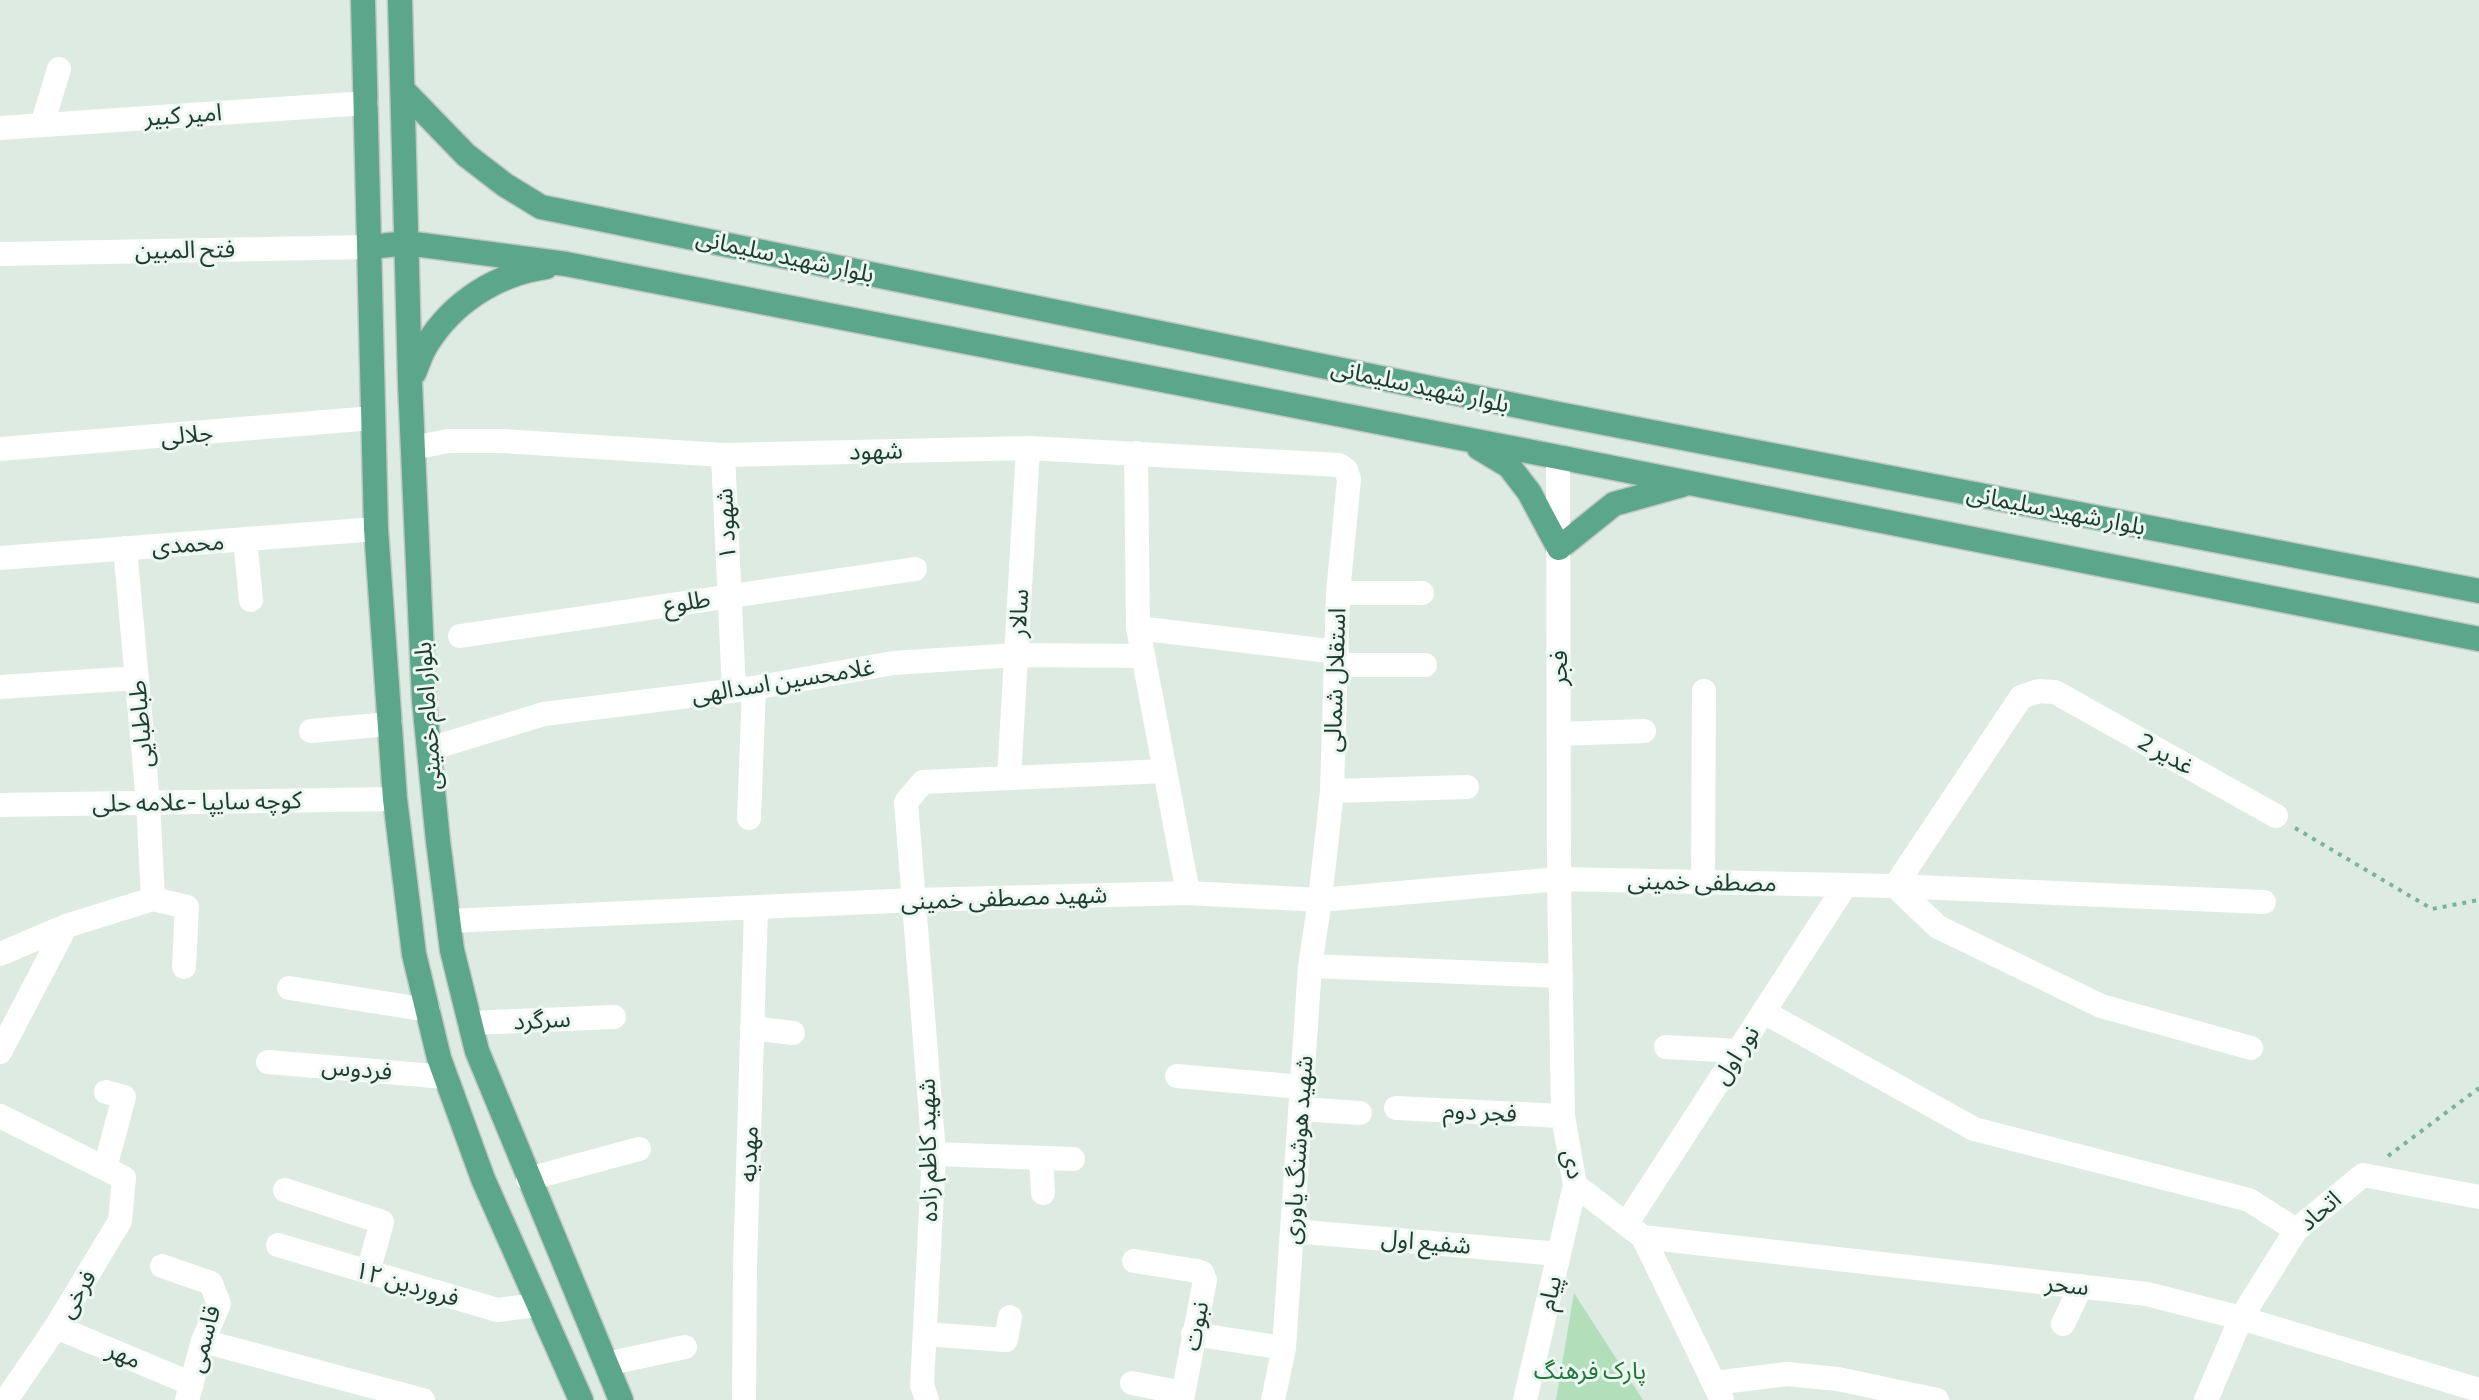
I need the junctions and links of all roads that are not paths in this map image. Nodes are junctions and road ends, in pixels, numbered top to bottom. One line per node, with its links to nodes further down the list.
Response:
1 (363, 0): 5 (main road, بلوار امام خمینی)
2 (400, 0): 4 (main road, بلوار امام خمینی)
3 (59, 69): 6 (street)
4 (403, 90): 8 (main road, بلوار امام خمینی); 13 (main road, بلوار شهید سلیمانی)
5 (366, 103): 6 (street, امیر کبیر); 9 (main road, بلوار امام خمینی)
6 (42, 125): 7 (street, امیر کبیر)
7 (0, 128)
8 (407, 243): 9 (main road, بلوار شهید سلیمانی); 11 (main road, بلوار شهید سلیمانی); 12 (main road, بلوار امام خمینی)
9 (370, 247): 10 (street, فتح المبین); 14 (main road, بلوار امام خمینی)
10 (0, 254)
11 (566, 264): 12 (main road); 15 (main road, بلوار شهید سلیمانی)
12 (410, 383): 16 (main road, بلوار امام خمینی)
13 (1558, 414): 21 (main road); 30 (main road, بلوار شهید سلیمانی)
14 (373, 418): 18 (street, جلالی); 24 (main road, بلوار امام خمینی)
15 (1464, 439): 21 (main road, بلوار شهید سلیمانی); 27 (main road)
16 (413, 448): 20 (street, شهود); 50 (main road, بلوار امام خمینی)
17 (1028, 448): 19 (street, شهود); 20 (street, شهود); 38 (street, سالار)
18 (0, 449)
19 (1136, 453): 22 (street, شهود); 35 (street)
20 (723, 455): 33 (street, شهود ۱)
21 (1558, 457): 23 (main road, بلوار شهید سلیمانی); 27 (street, فجر)
22 (1339, 465): 31 (street, استقلال شمالی)
23 (1689, 483): 27 (main road); 37 (main road, بلوار شهید سلیمانی)
24 (376, 529): 25 (street, محمدی); 46 (main road, بلوار امام خمینی)
25 (245, 539): 26 (street, محمدی); 34 (street)
26 (125, 548): 28 (street, محمدی); 42 (street, طباطبایی)
27 (1559, 548): 49 (street, فجر)
28 (0, 558)
29 (915, 569): 33 (street, طلوع)
30 (2479, 591)
31 (1338, 593): 32 (street); 40 (street, استقلال شمالی)
32 (1422, 593)
33 (729, 596): 36 (street, طلوع); 44 (street, شهود ۱)
34 (251, 600)
35 (1138, 628): 39 (street); 40 (street)
36 (460, 636)
37 (2479, 639)
38 (1016, 655): 39 (street, غلامحسین اسدالهی); 44 (street, غلامحسین اسدالهی); 52 (street, سالار)
39 (1143, 656): 51 (street)
40 (1337, 658): 41 (street); 54 (street, استقلال شمالی)
41 (1425, 665)
42 (137, 678): 43 (street); 56 (street, طباطبایی)
43 (0, 687)
44 (744, 689): 50 (street, غلامحسین اسدالهی); 59 (street, شهود ۱)
45 (1704, 691): 61 (street)
46 (390, 724): 47 (street); 55 (main road, بلوار امام خمینی)
47 (311, 731)
48 (1644, 731): 49 (street)
49 (1559, 734): 60 (street, فجر)
50 (429, 749): 70 (main road, بلوار امام خمینی)
51 (1165, 771): 52 (street, شهید کاظم زاده); 64 (street)
52 (1009, 778): 66 (street, شهید کاظم زاده)
53 (1467, 787): 54 (street)
54 (1332, 791): 67 (street, استقلال شمالی)
55 (395, 799): 56 (street, کوچه سایپا -علامه حلی); 77 (main road, بلوار امام خمینی)
56 (148, 802): 57 (street, کوچه سایپا -علامه حلی); 65 (street, طباطبایی)
57 (0, 805)
58 (2276, 816): 63 (street, غدير 2)
59 (749, 818)
60 (1559, 879): 61 (street, مصطفی خمینی); 67 (street, شهید مصطفی خمینی); 75 (street, دی)
61 (1703, 881): 62 (street, مصطفی خمینی)
62 (1845, 886): 63 (street, مصطفی خمینی); 78 (street, نور اول)
63 (1895, 886): 68 (street, مصطفی خمینی); 84 (street)
64 (1188, 893): 66 (street, شهید مصطفی خمینی); 67 (street, شهید مصطفی خمینی)
65 (153, 899): 71 (street); 74 (street)
66 (915, 900): 69 (street, شهید مصطفی خمینی); 97 (street, شهید کاظم زاده)
67 (1320, 900): 73 (street, شهید هوشنگ یاوری)
68 (2264, 902)
69 (756, 907): 70 (street, شهید مصطفی خمینی); 81 (street, مهدیه)
70 (449, 921): 80 (main road, بلوار امام خمینی)
71 (66, 926): 72 (street); 86 (street)
72 (0, 954)
73 (1310, 966): 75 (street); 91 (street, شهید هوشنگ یاوری)
74 (184, 967)
75 (1561, 976): 95 (street, دی)
76 (289, 988): 77 (street)
77 (428, 1010): 89 (main road, بلوار امام خمینی)
78 (1764, 1012): 85 (street, نور اول); 107 (street)
79 (614, 1017): 80 (street, سرگرد)
80 (470, 1023): 101 (main road, بلوار امام خمینی)
81 (752, 1028): 82 (street); 135 (street, مهدیه)
82 (793, 1033)
83 (1666, 1047): 85 (street)
84 (2251, 1048)
85 (1738, 1051): 106 (street, نور اول)
86 (0, 1052)
87 (268, 1062): 89 (street, فردوس)
88 (1177, 1076): 91 (street)
89 (446, 1077): 115 (main road, بلوار امام خمینی)
90 (106, 1092): 100 (street, فرخی)
91 (1301, 1098): 93 (street); 108 (street, شهید هوشنگ یاوری)
92 (1396, 1108): 95 (street, فجر دوم)
93 (1360, 1113)
94 (0, 1116): 100 (street)
95 (1563, 1116): 102 (street, دی)
96 (639, 1149): 101 (street)
97 (934, 1154): 98 (street); 120 (street, شهید کاظم زاده)
98 (1041, 1158): 99 (street); 104 (street)
99 (1073, 1159)
100 (114, 1173): 119 (street, فرخی)
101 (528, 1179): 125 (main road, بلوار امام خمینی)
102 (1575, 1185): 106 (street, دی); 110 (street, پیام)
103 (285, 1190): 113 (street)
104 (1043, 1193)
105 (2479, 1197): 107 (street, اتحاد)
106 (1635, 1230): 114 (street, سحر); 129 (street, دی)
107 (2296, 1230): 117 (street, اتحاد)
108 (1293, 1231): 110 (street, شفیع اول); 124 (street, شهید هوشنگ یاوری)
109 (278, 1245): 113 (street, ۱۲ فروردین)
110 (1559, 1254): 138 (street, پیام)
111 (1134, 1261): 121 (street, نبوت)
112 (162, 1266): 122 (street, قاسمی)
113 (368, 1272): 115 (street, ۱۲ فروردین)
114 (2081, 1286): 117 (street, سحر); 118 (street)
115 (538, 1305): 133 (main road, بلوار امام خمینی)
116 (1010, 1317): 120 (street)
117 (2241, 1318): 127 (street, سحر); 140 (street, اتحاد)
118 (2063, 1324)
119 (56, 1327): 128 (street, مهر); 131 (street, فرخی)
120 (925, 1334): 136 (street, شهید کاظم زاده)
121 (1193, 1334): 124 (street); 130 (street, نبوت)
122 (203, 1341): 128 (street, قاسمی); 132 (street)
123 (685, 1347): 125 (street)
124 (1284, 1348): 137 (street, شهید هوشنگ یاوری)
125 (606, 1364): 134 (main road, بلوار امام خمینی)
126 (1132, 1383): 130 (street)
127 (2479, 1390)
128 (190, 1392)
129 (1718, 1392): 139 (street)
130 (1182, 1396)
131 (6, 1400)
132 (423, 1400)
133 (581, 1400)
134 (621, 1400)
135 (744, 1400)
136 (927, 1400)
137 (1273, 1400)
138 (1525, 1400)
139 (1937, 1400)
140 (2206, 1400)

